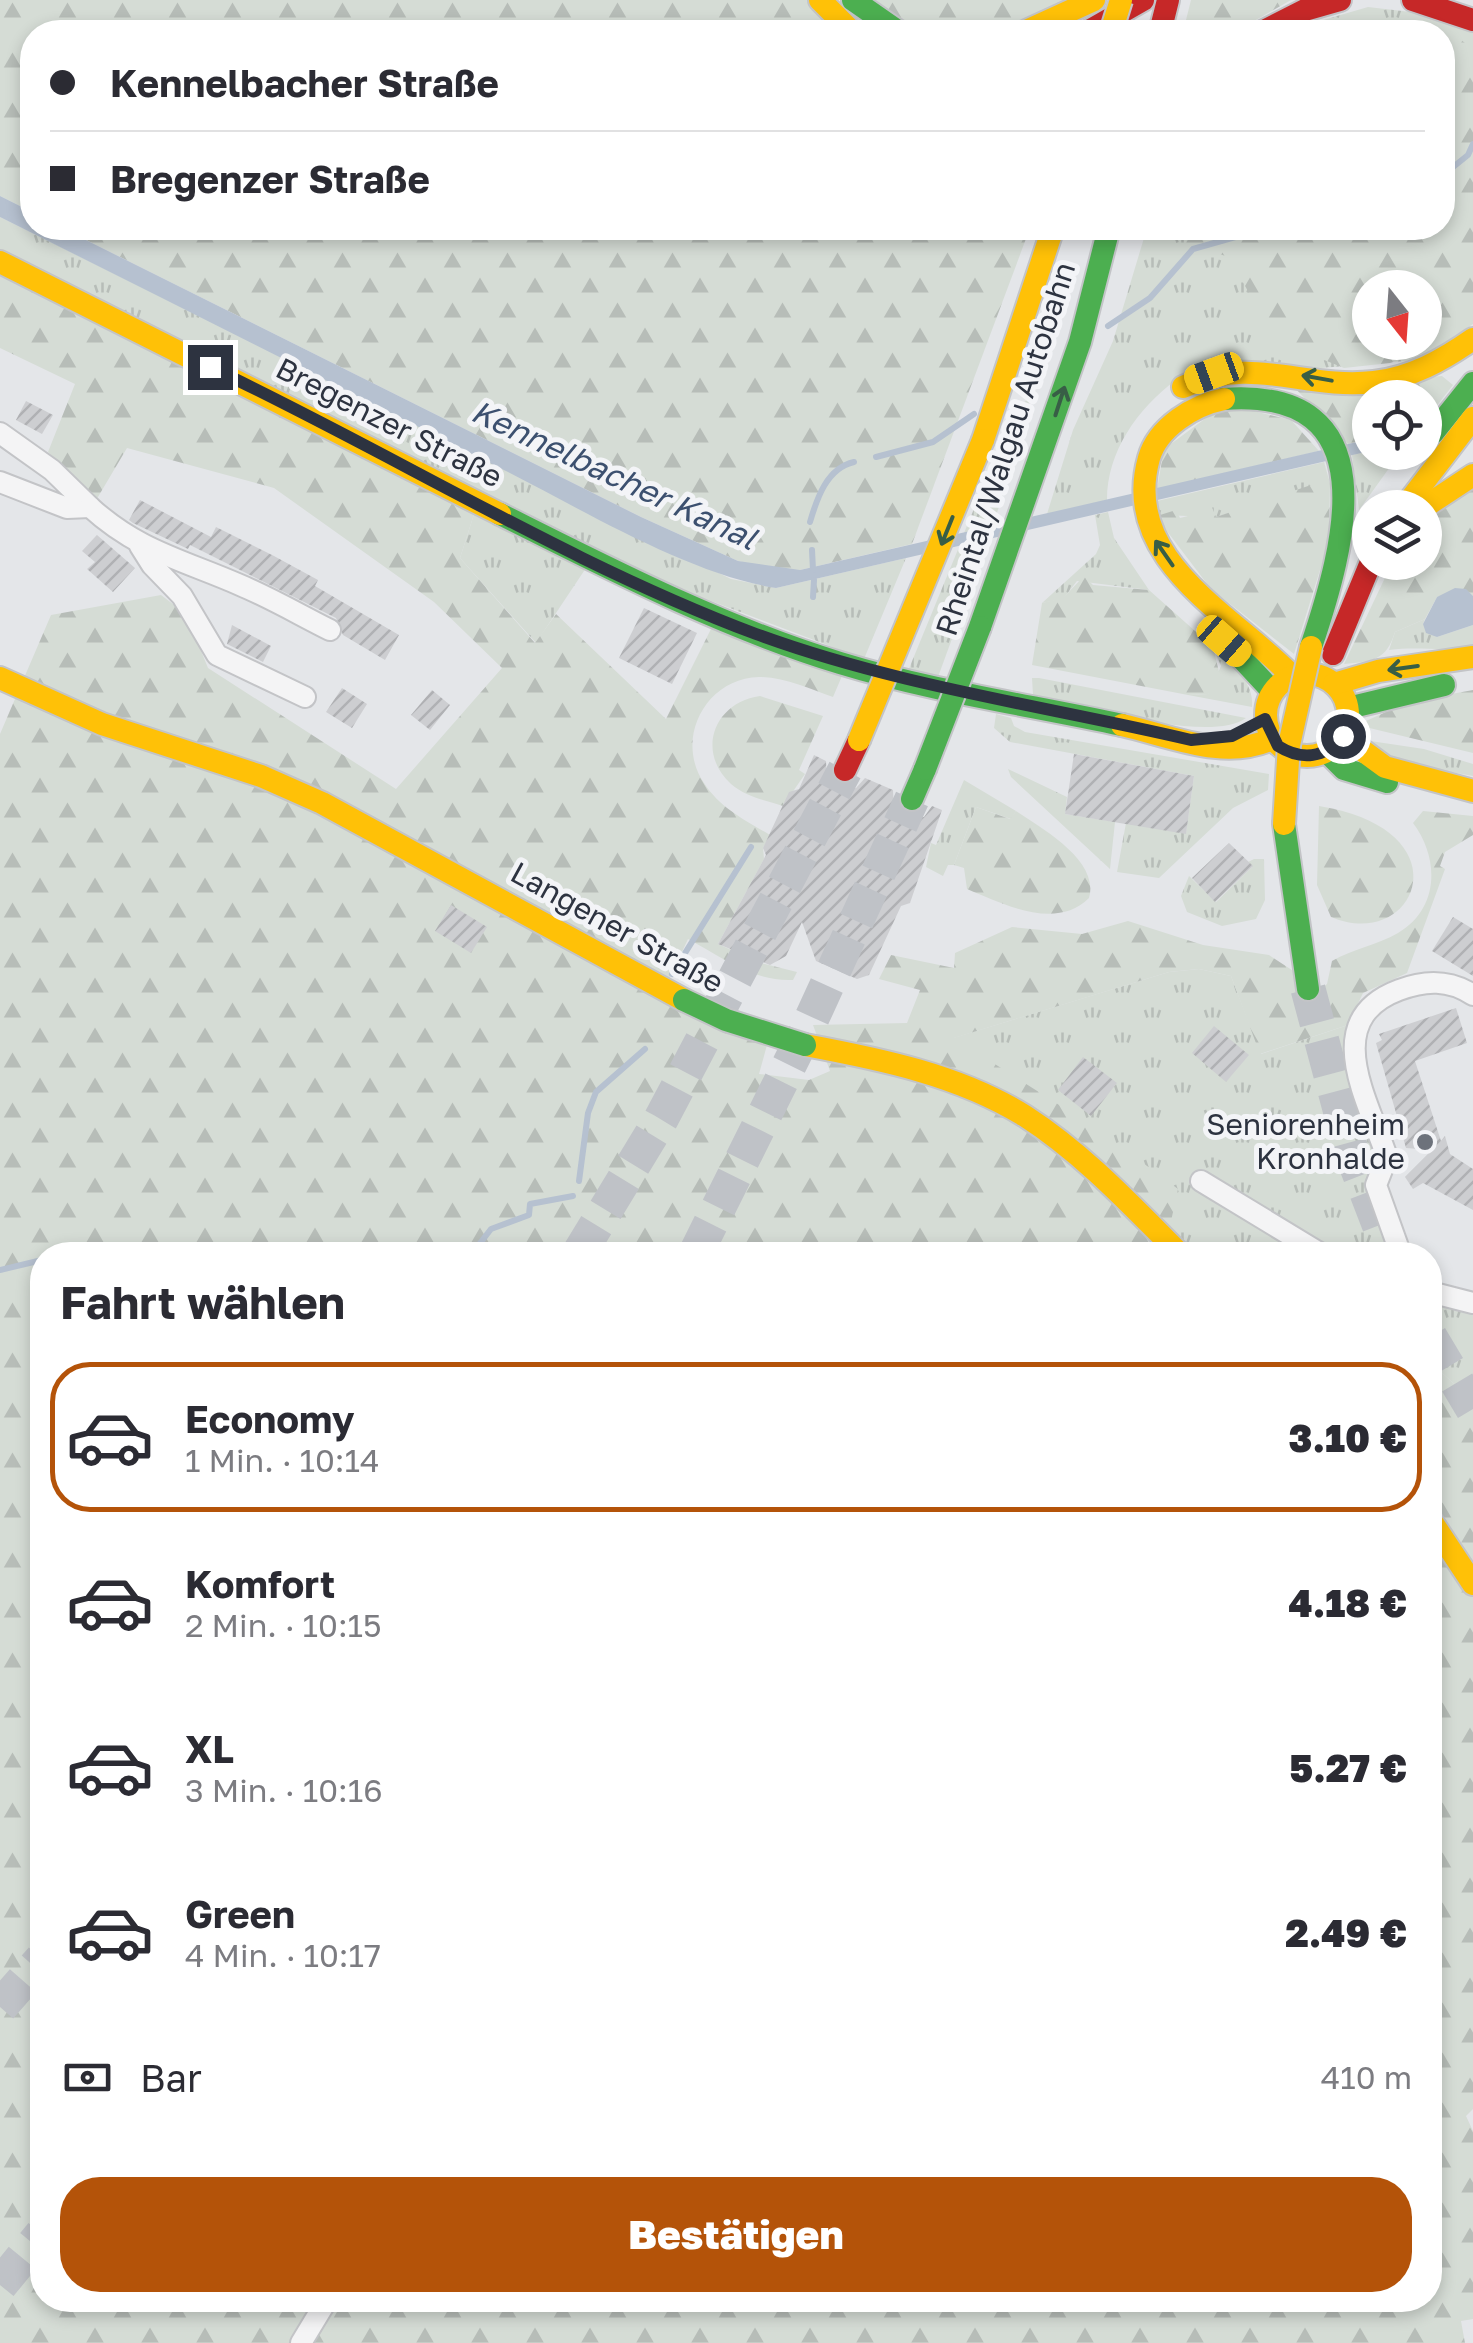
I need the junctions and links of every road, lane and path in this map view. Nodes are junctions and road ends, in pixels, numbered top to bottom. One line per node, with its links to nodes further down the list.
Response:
1 (820, 0): 7 (main road)
2 (853, 0): 8 (main road)
3 (1094, 0): 9 (main road)
4 (1143, 0): 10 (main road)
5 (1340, 0): 11 (main road)
6 (1413, 0): 12 (main road)
7 (840, 20)
8 (882, 20)
9 (1050, 20)
10 (1108, 20)
11 (1285, 20)
12 (1473, 20)
13 (1049, 240): 48 (main road, Rheintal/Walgau Autobahn, one-way to 48, bridge)
14 (1106, 240): 18 (main road, Rheintal/Walgau Autobahn)
15 (1118, 240): 18 (main road)
16 (0, 262): 46 (main road, Bregenzer Straße)
17 (1473, 339): 23 (main road, one-way to 23)
18 (1080, 342): 50 (main road, Rheintal/Walgau Autobahn, one-way to 18, bridge)
19 (1469, 400): 20 (main road); 22 (main road)
20 (1442, 426)
21 (0, 433): 29 (street)
22 (1442, 437)
23 (1124, 462)
24 (1413, 470): 27 (main road)
25 (1473, 475): 28 (main road)
26 (0, 482): 29 (street)
27 (1390, 490)
28 (1442, 495)
29 (90, 506): 30 (street)
30 (138, 544): 36 (street); 44 (street)
31 (1143, 563): 43 (main road)
32 (1352, 564): 37 (main road)
33 (1363, 580): 35 (main road)
34 (1368, 580): 35 (main road)
35 (1355, 598): 37 (main road)
36 (330, 630)
37 (1320, 644): 39 (main road, one-way to 37); 51 (main road, bridge)
38 (1473, 657): 42 (main road, one-way to 42)
39 (1292, 676): 42 (main road); 43 (main road)
40 (0, 678): 54 (main road, Langener Straße, bridge)
41 (1473, 680): 45 (main road)
42 (1334, 684): 45 (main road)
43 (1272, 691): 46 (main road)
44 (305, 697)
45 (1348, 708): 47 (main road)
46 (1268, 729): 47 (main road)
47 (1335, 744): 49 (main road)
48 (845, 770)
49 (1473, 791)
50 (912, 799)
51 (1308, 989)
52 (1473, 994): 56 (street)
53 (1200, 1181): 55 (street)
54 (1167, 1242)
55 (1301, 1242)
56 (1397, 1242)
57 (1442, 1295): 58 (street)
58 (1473, 1303)
59 (1442, 1537): 60 (main road)
60 (1473, 1584)
61 (320, 2312): 62 (street)
62 (301, 2343)

